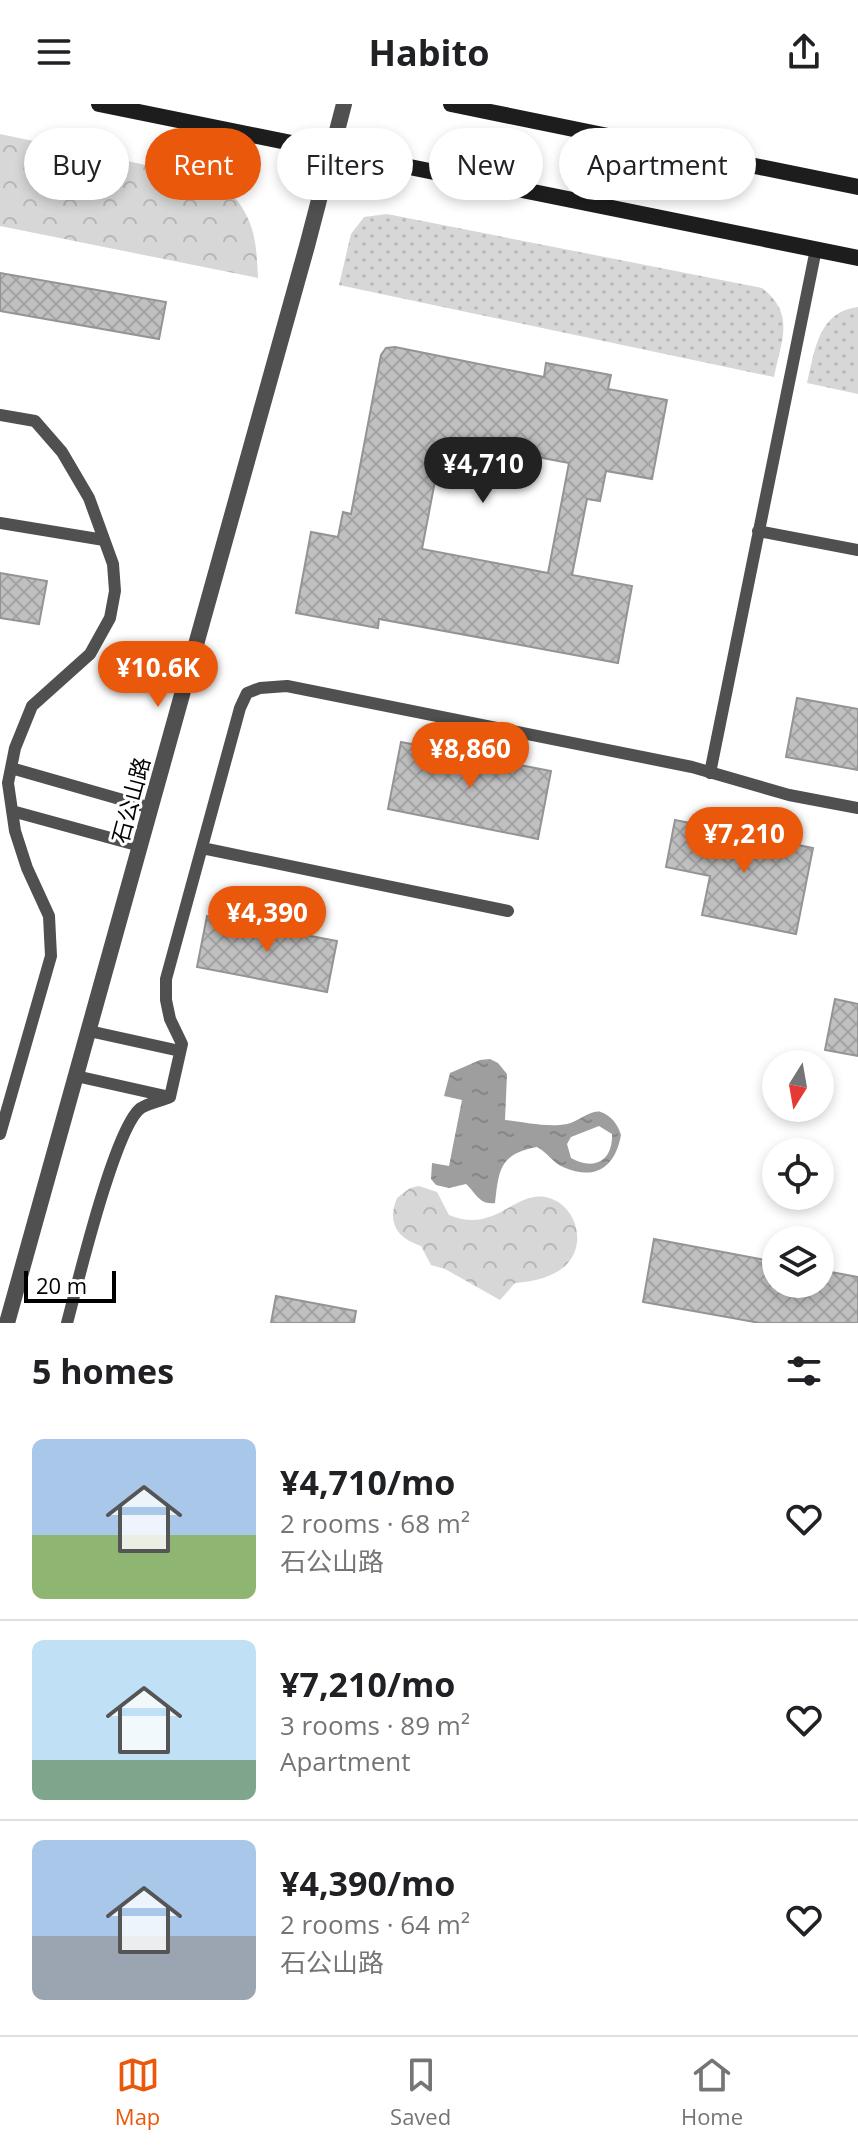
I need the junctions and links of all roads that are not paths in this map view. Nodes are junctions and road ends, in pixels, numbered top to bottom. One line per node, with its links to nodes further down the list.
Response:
1 (99, 104): 5 (main road)
2 (344, 104): 4 (street, 石公山路)
3 (451, 104): 7 (main road)
4 (338, 128)
5 (277, 138)
6 (413, 166): 9 (main road)
7 (858, 187)
8 (319, 200): 18 (street, 石公山路)
9 (816, 249): 10 (main road); 13 (lane)
10 (858, 258)
11 (0, 415): 14 (lane)
12 (0, 523): 14 (lane)
13 (758, 531): 15 (lane); 17 (lane)
14 (104, 540): 16 (lane)
15 (858, 550)
16 (11, 768): 18 (lane); 20 (lane)
17 (710, 773): 19 (lane); 22 (lane)
18 (151, 808): 21 (street, 石公山路)
19 (858, 808)
20 (12, 811): 21 (lane); 28 (lane)
21 (140, 846): 24 (street, 石公山路)
22 (202, 848): 23 (lane); 25 (lane)
23 (508, 911)
24 (89, 1031): 25 (lane); 26 (street, 石公山路)
25 (180, 1051): 27 (lane)
26 (76, 1076): 27 (lane); 29 (street, 石公山路)
27 (170, 1097): 30 (lane)
28 (0, 1134)
29 (7, 1323)
30 (67, 1323)

